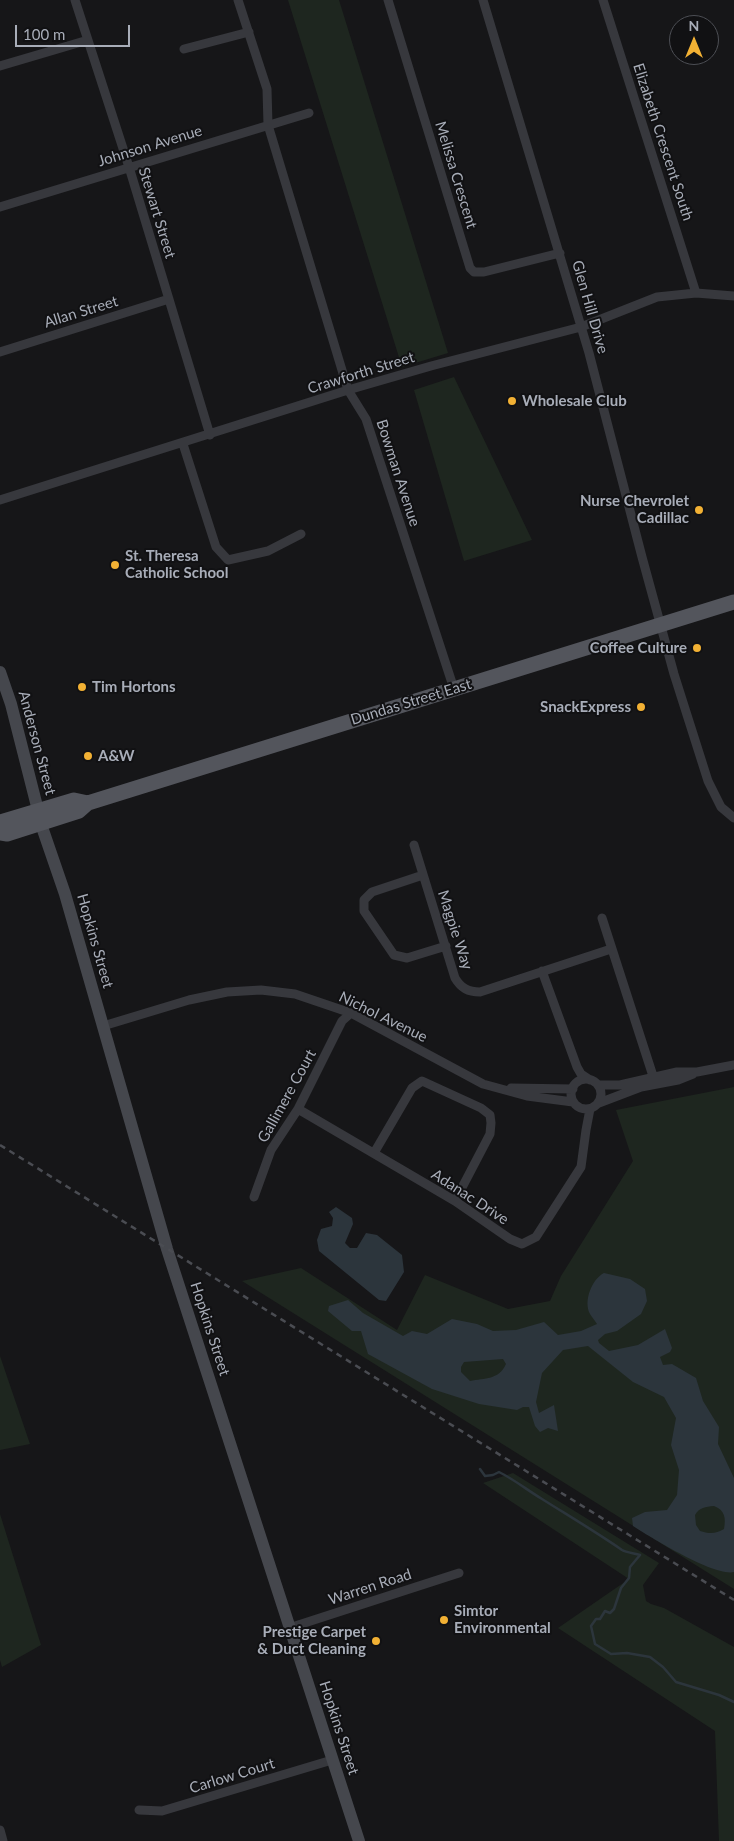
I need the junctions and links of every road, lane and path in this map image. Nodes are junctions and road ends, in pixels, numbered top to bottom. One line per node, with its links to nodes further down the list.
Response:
1 (75, 0): 7 (street, Stewart Street)
2 (238, 0): 6 (street, Bowman Avenue)
3 (388, 0): 14 (street, Melissa Crescent)
4 (483, 0): 14 (street, Glen Hill Drive)
5 (603, 0): 15 (street, Elizabeth Crescent South)
6 (249, 32): 8 (street); 11 (street, Bowman Avenue)
7 (88, 40): 9 (street); 12 (street, Stewart Street)
8 (184, 48)
9 (0, 66)
10 (309, 113): 11 (street, Johnson Avenue)
11 (268, 125): 12 (street, Johnson Avenue); 20 (street, Bowman Avenue)
12 (129, 167): 13 (street, Johnson Avenue); 17 (street, Stewart Street)
13 (0, 207)
14 (560, 253): 18 (street, Glen Hill Drive)
15 (696, 292): 16 (street, Crawforth Street); 18 (street, Crawforth Street)
16 (734, 296)
17 (169, 299): 19 (street, Allan Street); 21 (street, Stewart Street)
18 (582, 327): 20 (street, Crawforth Street); 26 (street, Glen Hill Drive)
19 (0, 352)
20 (348, 390): 21 (street, Crawforth Street); 28 (street, Bowman Avenue)
21 (210, 435): 22 (street, Crawforth Street)
22 (183, 444): 23 (street, Crawforth Street); 24 (street)
23 (0, 500)
24 (301, 534)
25 (734, 602): 26 (main road, Dundas Street East)
26 (660, 625): 28 (main road, Dundas Street East); 30 (street, Glen Hill Drive)
27 (0, 672): 29 (main road, Anderson Street)
28 (454, 689): 29 (main road, Dundas Street East)
29 (40, 816): 31 (main road, Dundas Street East); 32 (main road, Dundas Street East); 40 (main road, Hopkins Street)
30 (734, 818)
31 (0, 822)
32 (0, 833)
33 (414, 845): 34 (street, Magpie Way)
34 (423, 875): 36 (street, Magpie Way); 36 (street)
35 (602, 918): 37 (street)
36 (446, 946): 38 (street, Magpie Way)
37 (611, 950): 38 (street, Magpie Way); 44 (street)
38 (542, 971): 42 (street)
39 (351, 1013): 40 (street, Nichol Avenue); 48 (street, Nichol Avenue); 51 (street, Gallimere Court)
40 (104, 1026): 57 (main road, Hopkins Street)
41 (734, 1065): 43 (street)
42 (577, 1067): 45 (street); 47 (street)
43 (698, 1072): 44 (street); 50 (street)
44 (653, 1076): 46 (street)
45 (590, 1080): 46 (street); 47 (street)
46 (598, 1085): 50 (street)
47 (574, 1086): 48 (street, Nichol Avenue); 49 (street)
48 (500, 1087): 49 (street, Nichol Avenue)
49 (573, 1102): 52 (street)
50 (599, 1102): 52 (street)
51 (298, 1109): 53 (street, Adanac Drive); 54 (street, Gallimere Court)
52 (586, 1109): 55 (street, Adanac Drive)
53 (374, 1153): 55 (street, Adanac Drive); 55 (street)
54 (254, 1197)
55 (455, 1201)
56 (458, 1573): 57 (street, Warren Road)
57 (290, 1628): 58 (main road, Hopkins Street)
58 (332, 1760): 59 (street, Carlow Court); 62 (main road, Hopkins Street)
59 (139, 1810)
60 (0, 1830): 61 (street)
61 (3, 1841)
62 (359, 1841)

